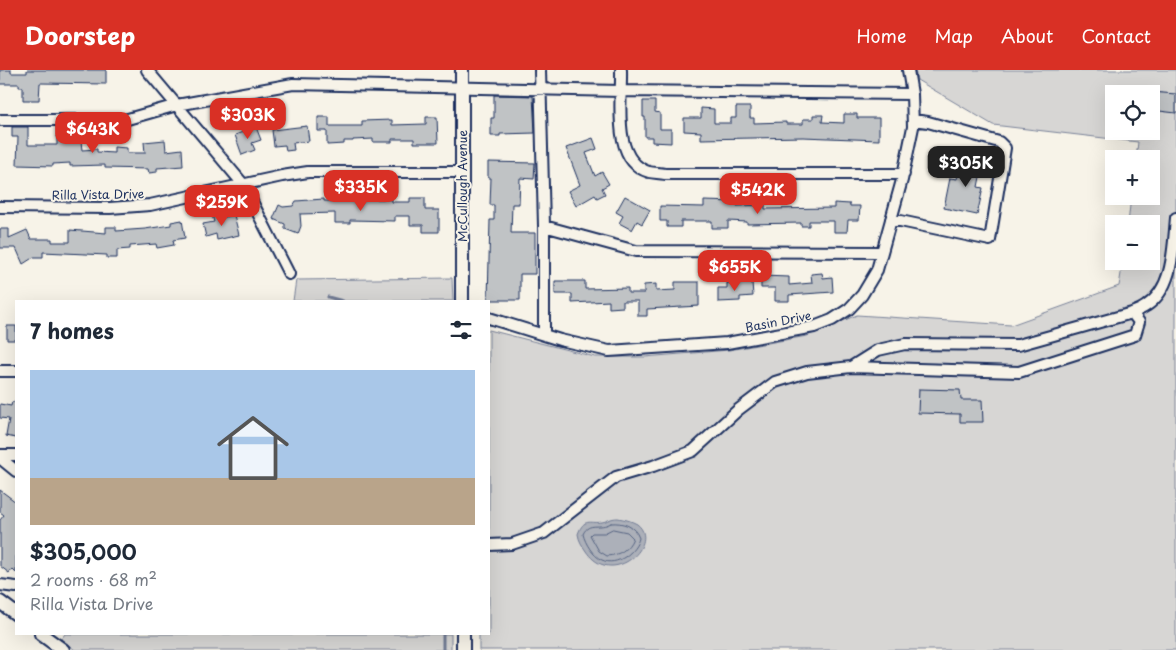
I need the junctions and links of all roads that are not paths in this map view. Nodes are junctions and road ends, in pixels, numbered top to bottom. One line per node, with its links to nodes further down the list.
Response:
1 (147, 70): 10 (street)
2 (462, 70): 6 (main road, McCullough Avenue)
3 (540, 70): 7 (street)
4 (621, 70): 8 (street)
5 (908, 70): 9 (street, Basin Drive)
6 (462, 88): 7 (street); 10 (street); 13 (main road, McCullough Avenue)
7 (540, 89): 8 (street); 19 (street)
8 (621, 91): 9 (street); 14 (street)
9 (912, 94): 12 (street, Basin Drive)
10 (177, 106): 11 (street); 15 (street)
11 (0, 120)
12 (913, 120): 14 (street, Basin Drive); 17 (street)
13 (462, 172): 15 (street, Rilla Vista Drive); 22 (main road, McCullough Avenue)
14 (904, 174): 17 (street, Basin Drive)
15 (243, 184): 16 (street, Rilla Vista Drive); 21 (street)
16 (0, 207)
17 (891, 218): 20 (street, Basin Drive)
18 (1176, 218): 23 (street)
19 (544, 226): 20 (street); 25 (street)
20 (882, 252): 25 (street, Basin Drive)
21 (289, 274)
22 (462, 300)
23 (1132, 313): 26 (street); 26 (street)
24 (490, 318): 25 (street, Basin Drive)
25 (544, 334)
26 (851, 367): 32 (street)
27 (0, 370): 28 (street)
28 (15, 371)
29 (15, 455): 30 (street)
30 (0, 456): 31 (street)
31 (15, 470)
32 (490, 545)
33 (0, 585): 34 (street)
34 (15, 587)
35 (0, 602): 36 (main road)
36 (15, 613)
37 (45, 635): 39 (main road)
38 (462, 635): 40 (main road)
39 (63, 650)
40 (462, 650)

